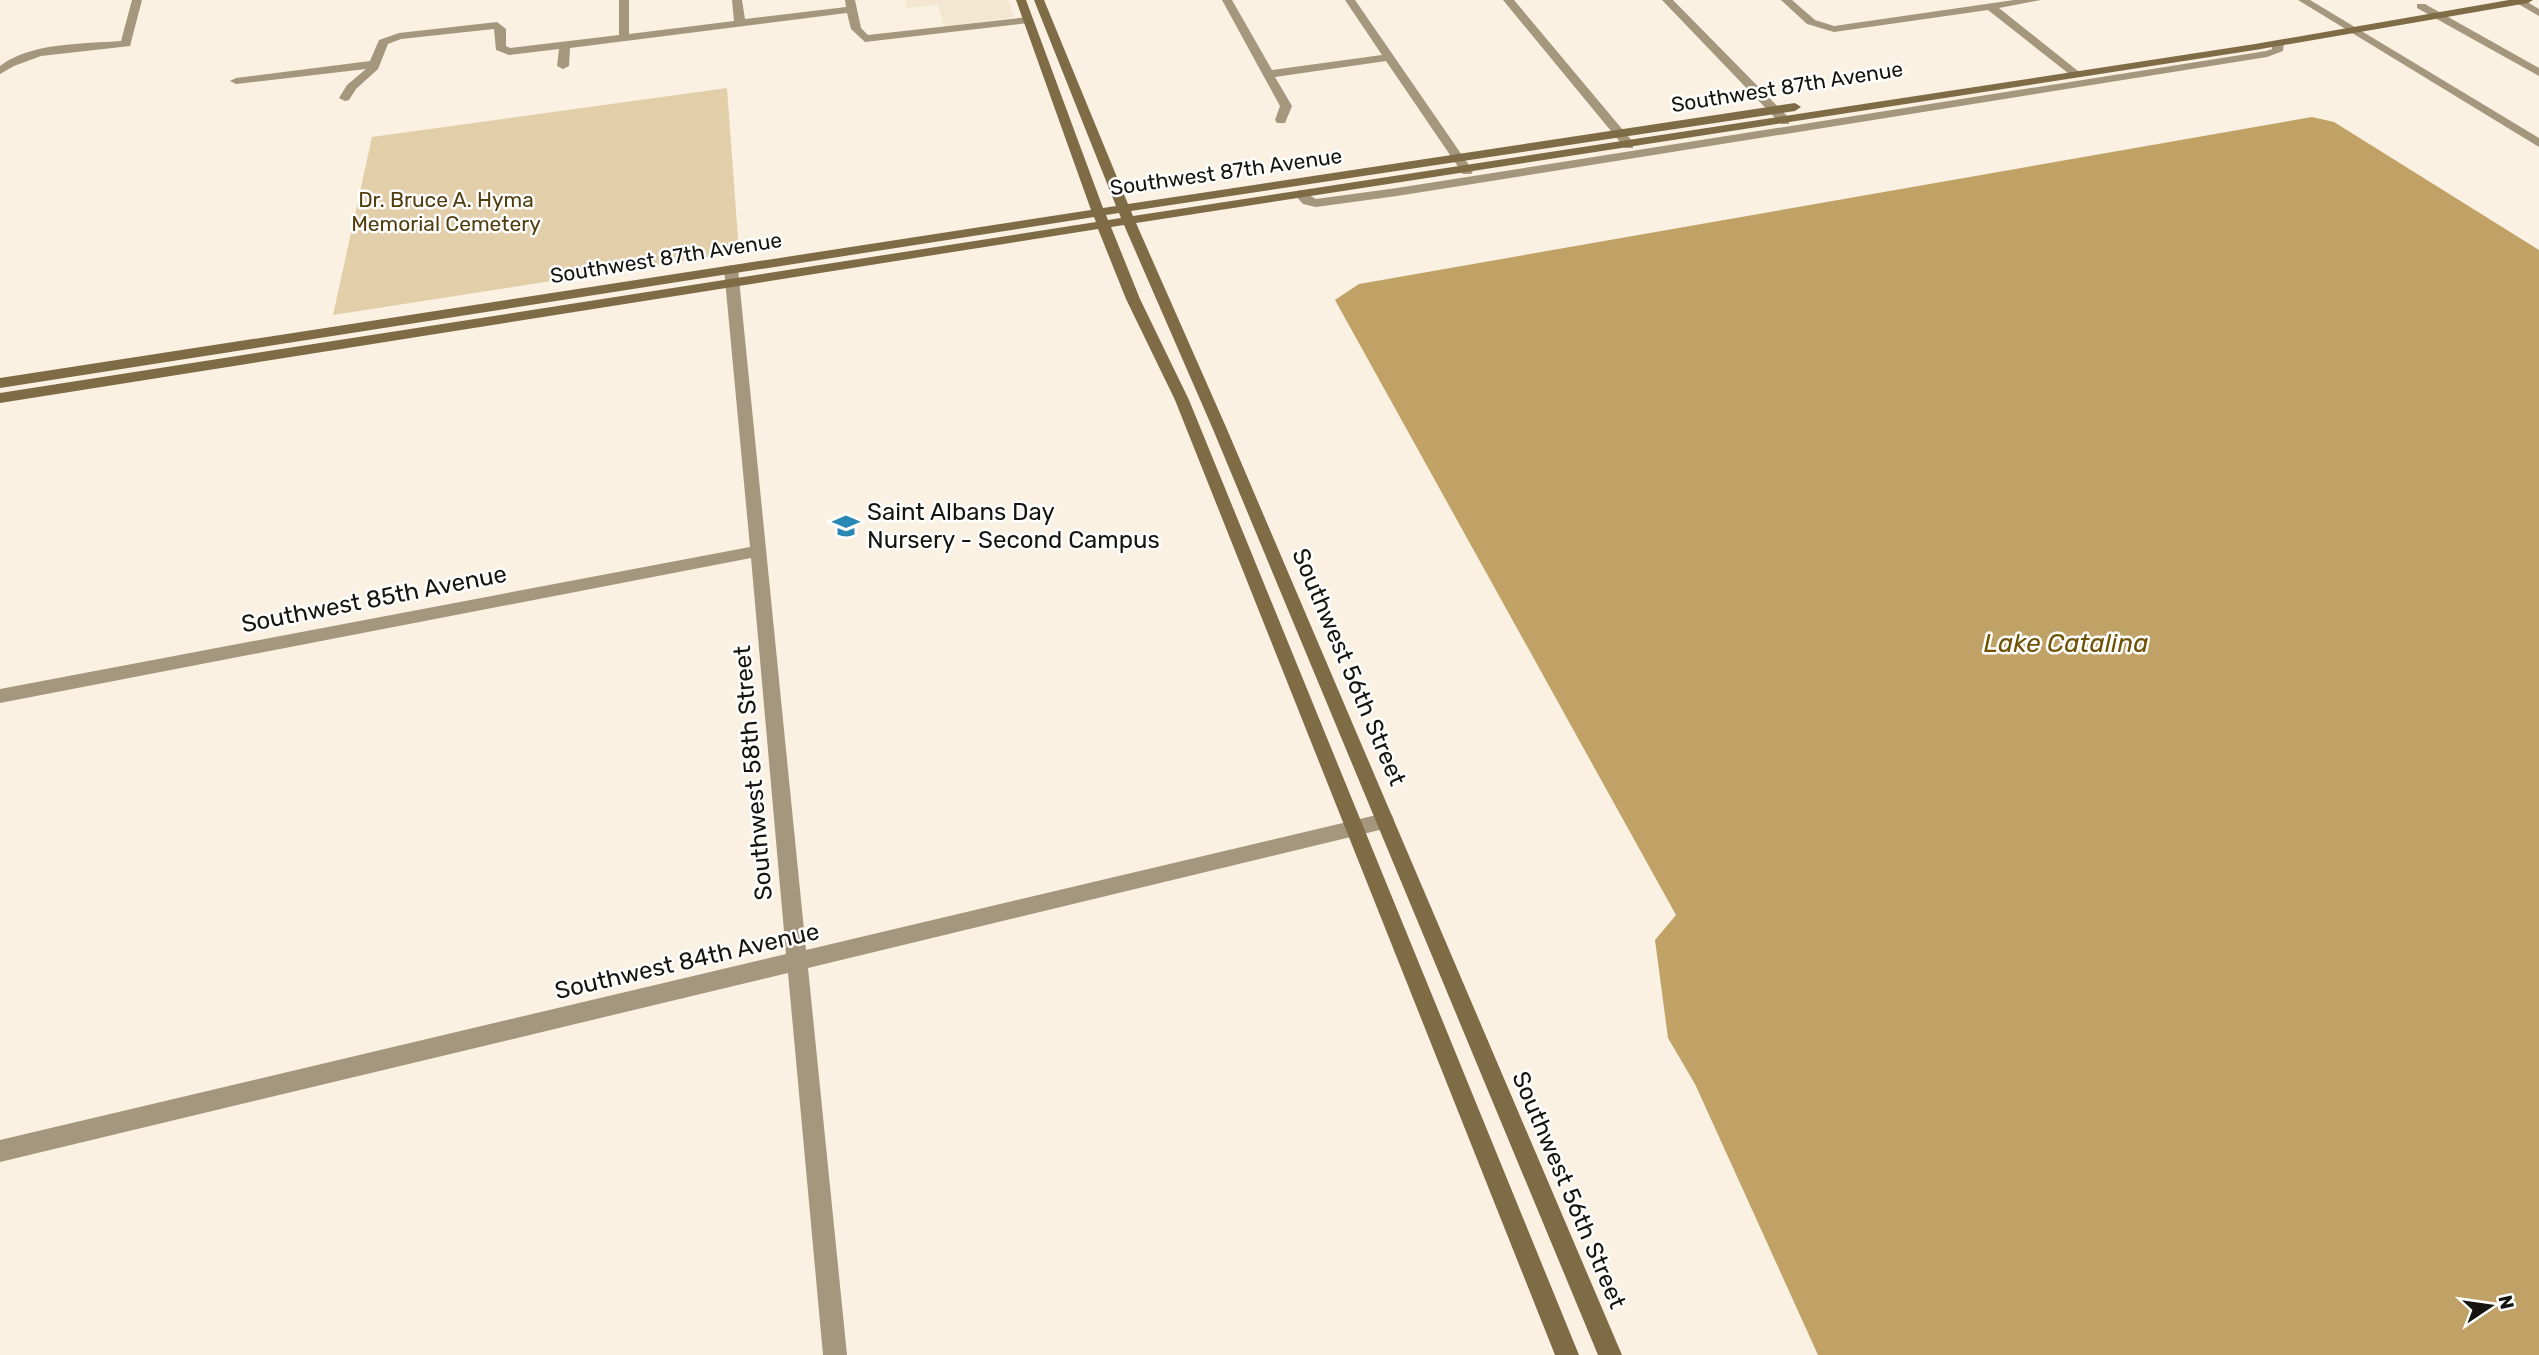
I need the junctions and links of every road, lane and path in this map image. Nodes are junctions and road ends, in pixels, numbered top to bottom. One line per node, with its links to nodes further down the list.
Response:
1 (137, 0): 31 (street)
2 (624, 0): 24 (street)
3 (737, 0): 22 (street)
4 (1021, 0): 20 (main road)
5 (1040, 0): 49 (main road, Southwest 56th Street)
6 (1227, 0): 33 (street)
7 (1350, 0): 27 (street)
8 (1508, 0): 42 (street)
9 (1667, 0): 39 (street)
10 (1786, 0): 17 (street)
11 (2036, 0): 17 (street)
12 (2303, 0): 21 (street)
13 (2458, 0): 16 (main road, Southwest 87th Avenue)
14 (2521, 1): 18 (street); 19 (main road, Southwest 87th Avenue)
15 (851, 4): 20 (street); 22 (street)
16 (2421, 6): 19 (street); 21 (main road, Southwest 87th Avenue)
17 (1991, 7): 29 (street)
18 (2539, 13)
19 (2436, 15): 23 (main road, Southwest 87th Avenue); 32 (street)
20 (1028, 20): 50 (main road)
21 (2336, 21): 23 (street); 29 (main road, Southwest 87th Avenue)
22 (740, 23): 24 (street)
23 (2350, 30): 25 (main road, Southwest 87th Avenue); 43 (street)
24 (624, 37): 26 (street)
25 (2278, 43): 34 (main road, Southwest 87th Avenue); 38 (street, Southwest 87th Avenue)
26 (565, 45): 28 (street); 30 (street)
27 (1390, 57): 33 (street); 45 (street)
28 (375, 64): 35 (street); 37 (street)
29 (2065, 65): 34 (street); 36 (main road, Southwest 87th Avenue)
30 (563, 66)
31 (0, 71)
32 (2539, 73)
33 (1269, 74): 40 (street)
34 (2077, 75): 38 (main road, Southwest 87th Avenue)
35 (236, 81)
36 (1918, 88): 38 (main road); 39 (main road, Southwest 87th Avenue)
37 (345, 98)
38 (1933, 103): 41 (main road, Southwest 87th Avenue); 48 (street, Southwest 87th Avenue)
39 (1775, 110): 41 (street); 42 (main road, Southwest 87th Avenue)
40 (1281, 120)
41 (1785, 121): 44 (main road, Southwest 87th Avenue)
42 (1620, 134): 44 (street); 45 (main road, Southwest 87th Avenue)
43 (2539, 144)
44 (1629, 145): 46 (main road, Southwest 87th Avenue)
45 (1460, 159): 46 (street); 47 (main road, Southwest 87th Avenue)
46 (1467, 171): 48 (main road, Southwest 87th Avenue)
47 (1319, 179): 48 (main road); 49 (main road, Southwest 87th Avenue)
48 (1300, 194): 49 (main road, Southwest 87th Avenue)
49 (1127, 214): 50 (main road, Southwest 87th Avenue); 59 (main road, Southwest 56th Street)
50 (1101, 219): 51 (main road, Southwest 87th Avenue); 60 (main road)
51 (732, 276): 52 (main road, Southwest 87th Avenue); 61 (street, Southwest 58th Street)
52 (381, 331): 53 (main road, Southwest 87th Avenue); 54 (main road, Southwest 87th Avenue)
53 (315, 334): 54 (main road); 55 (main road, Southwest 87th Avenue)
54 (311, 349): 56 (main road, Southwest 87th Avenue)
55 (178, 355): 56 (main road); 57 (main road, Southwest 87th Avenue)
56 (172, 371): 58 (main road, Southwest 87th Avenue)
57 (0, 383)
58 (0, 398)
59 (1255, 513): 60 (main road); 63 (main road, Southwest 56th Street)
60 (1229, 519): 64 (main road)
61 (758, 551): 62 (street, Southwest 85th Avenue); 65 (street, Southwest 58th Street)
62 (0, 696)
63 (1385, 821): 64 (street, Southwest 84th Avenue); 69 (main road, Southwest 56th Street)
64 (1354, 829): 65 (street, Southwest 84th Avenue); 68 (main road)
65 (797, 962): 66 (street, Southwest 84th Avenue); 67 (street, Southwest 58th Street)
66 (0, 1151)
67 (835, 1355)
68 (1567, 1355)
69 (1610, 1355)

